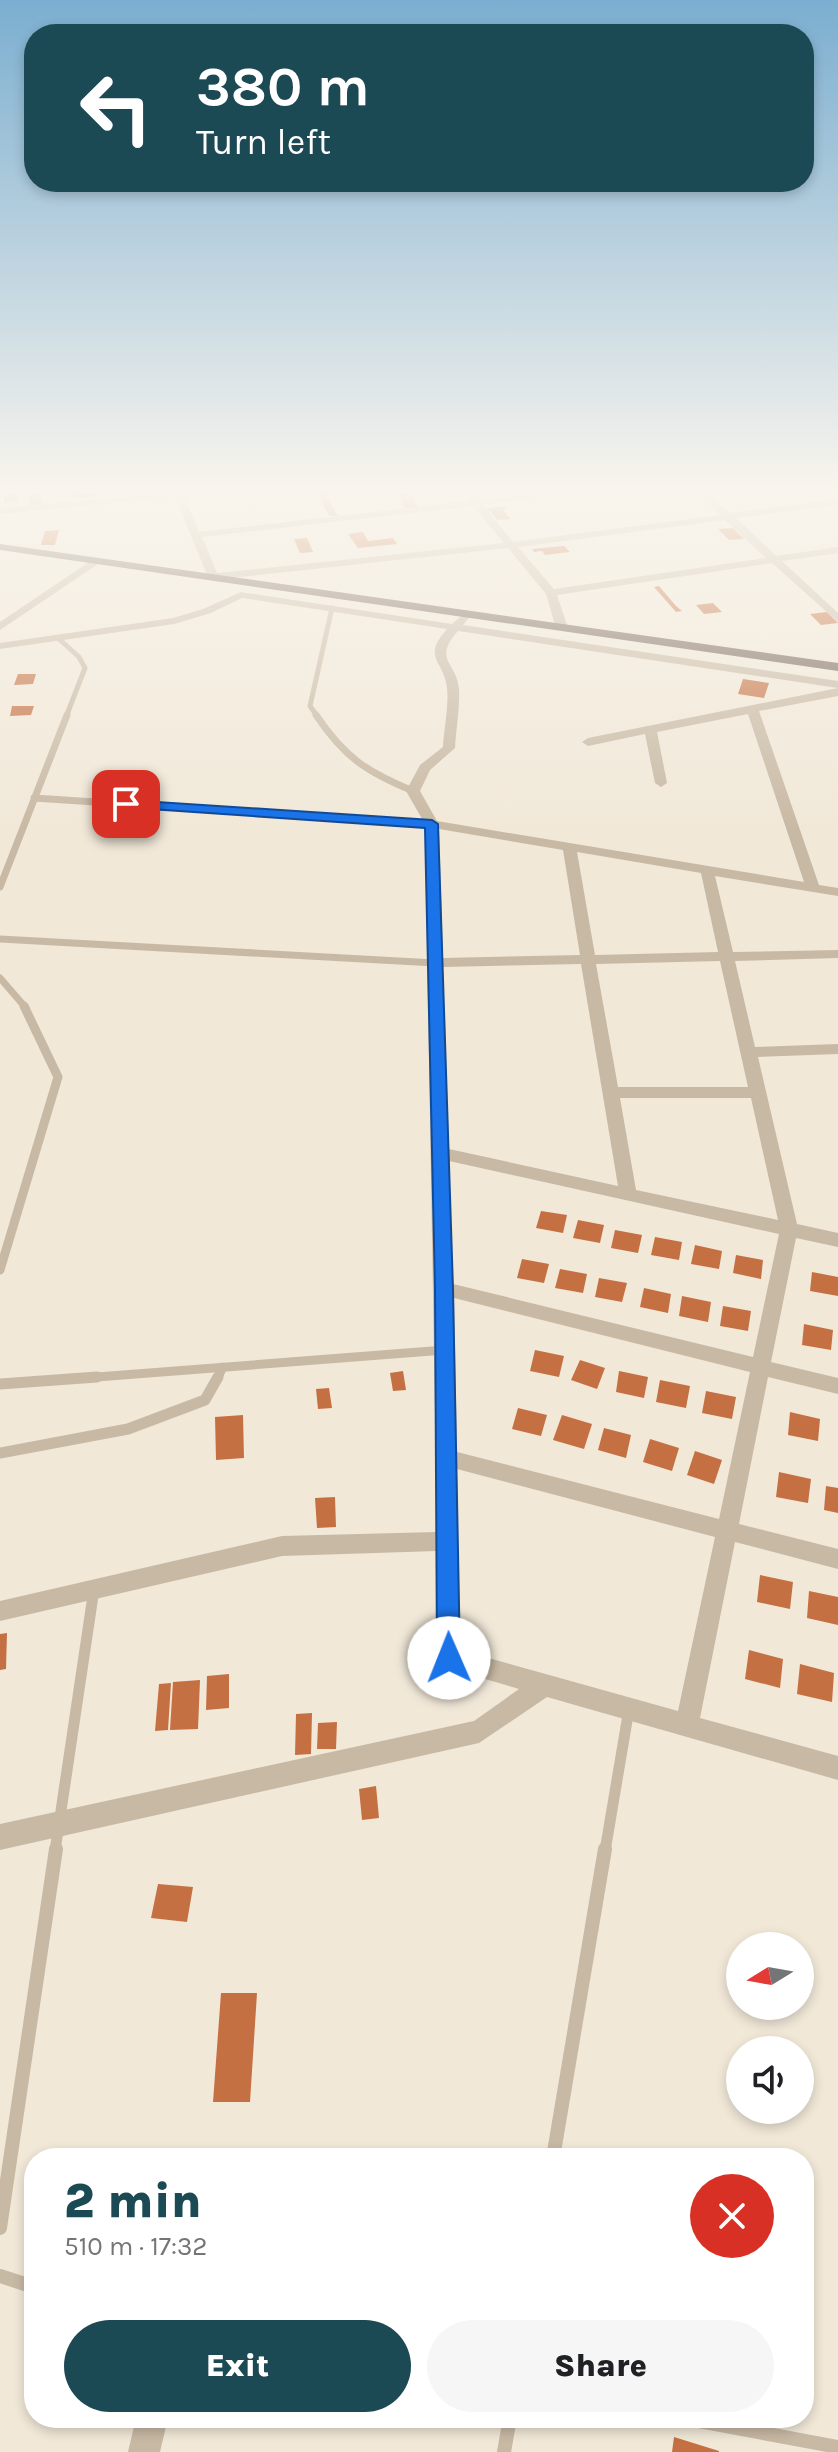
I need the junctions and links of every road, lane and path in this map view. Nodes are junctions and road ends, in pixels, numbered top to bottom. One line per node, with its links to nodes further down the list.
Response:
1 (36, 602): 8 (street)
2 (225, 602): 11 (street)
3 (293, 602): 6 (street)
4 (388, 602): 7 (main road)
5 (554, 602): 10 (street)
6 (332, 608): 9 (street); 20 (lane)
7 (467, 614): 9 (street); 10 (main road)
8 (0, 627)
9 (453, 627): 14 (street); 20 (street)
10 (562, 628): 13 (main road)
11 (59, 639): 12 (street); 21 (lane)
12 (0, 646)
13 (838, 667)
14 (838, 685)
15 (838, 692): 16 (street)
16 (752, 709): 17 (street); 26 (street)
17 (650, 729): 18 (street); 19 (street)
18 (588, 742)
19 (661, 783)
20 (413, 791): 22 (street)
21 (34, 798): 22 (lane); 25 (lane)
22 (432, 824): 23 (street); 32 (street)
23 (569, 847): 24 (street); 31 (street)
24 (707, 870): 26 (street); 30 (street)
25 (0, 887)
26 (813, 888): 27 (street)
27 (838, 892)
28 (0, 939): 32 (lane)
29 (838, 954): 30 (street)
30 (727, 957): 31 (street); 35 (street)
31 (588, 960): 32 (street); 37 (street)
32 (435, 963): 38 (street)
33 (0, 978): 42 (lane)
34 (838, 1049): 35 (street)
35 (748, 1052): 36 (street)
36 (758, 1092): 37 (street); 40 (street)
37 (611, 1093): 39 (street)
38 (440, 1153): 39 (street); 43 (street)
39 (628, 1194): 40 (street)
40 (789, 1229): 41 (street); 46 (street)
41 (838, 1240)
42 (0, 1270)
43 (444, 1289): 44 (street); 46 (street)
44 (445, 1350): 45 (lane); 50 (street)
45 (223, 1367): 47 (lane); 49 (lane)
46 (761, 1367): 48 (street); 51 (street)
47 (0, 1384)
48 (838, 1386)
49 (0, 1453)
50 (446, 1458): 51 (street); 52 (street)
51 (727, 1530): 53 (street); 58 (street)
52 (447, 1541): 54 (street); 56 (street)
53 (838, 1559)
54 (94, 1589): 55 (street); 60 (lane)
55 (0, 1611)
56 (544, 1685): 57 (street); 60 (street)
57 (629, 1709): 58 (street); 62 (lane)
58 (687, 1725): 59 (street)
59 (838, 1768)
60 (59, 1824): 61 (street); 63 (lane)
61 (0, 1837)
62 (555, 2148)
63 (0, 2228)
64 (0, 2276): 65 (lane)
65 (24, 2284)
66 (150, 2428): 70 (street)
67 (508, 2428): 71 (lane)
68 (736, 2428): 69 (lane)
69 (838, 2447)
70 (144, 2452)
71 (504, 2452)

